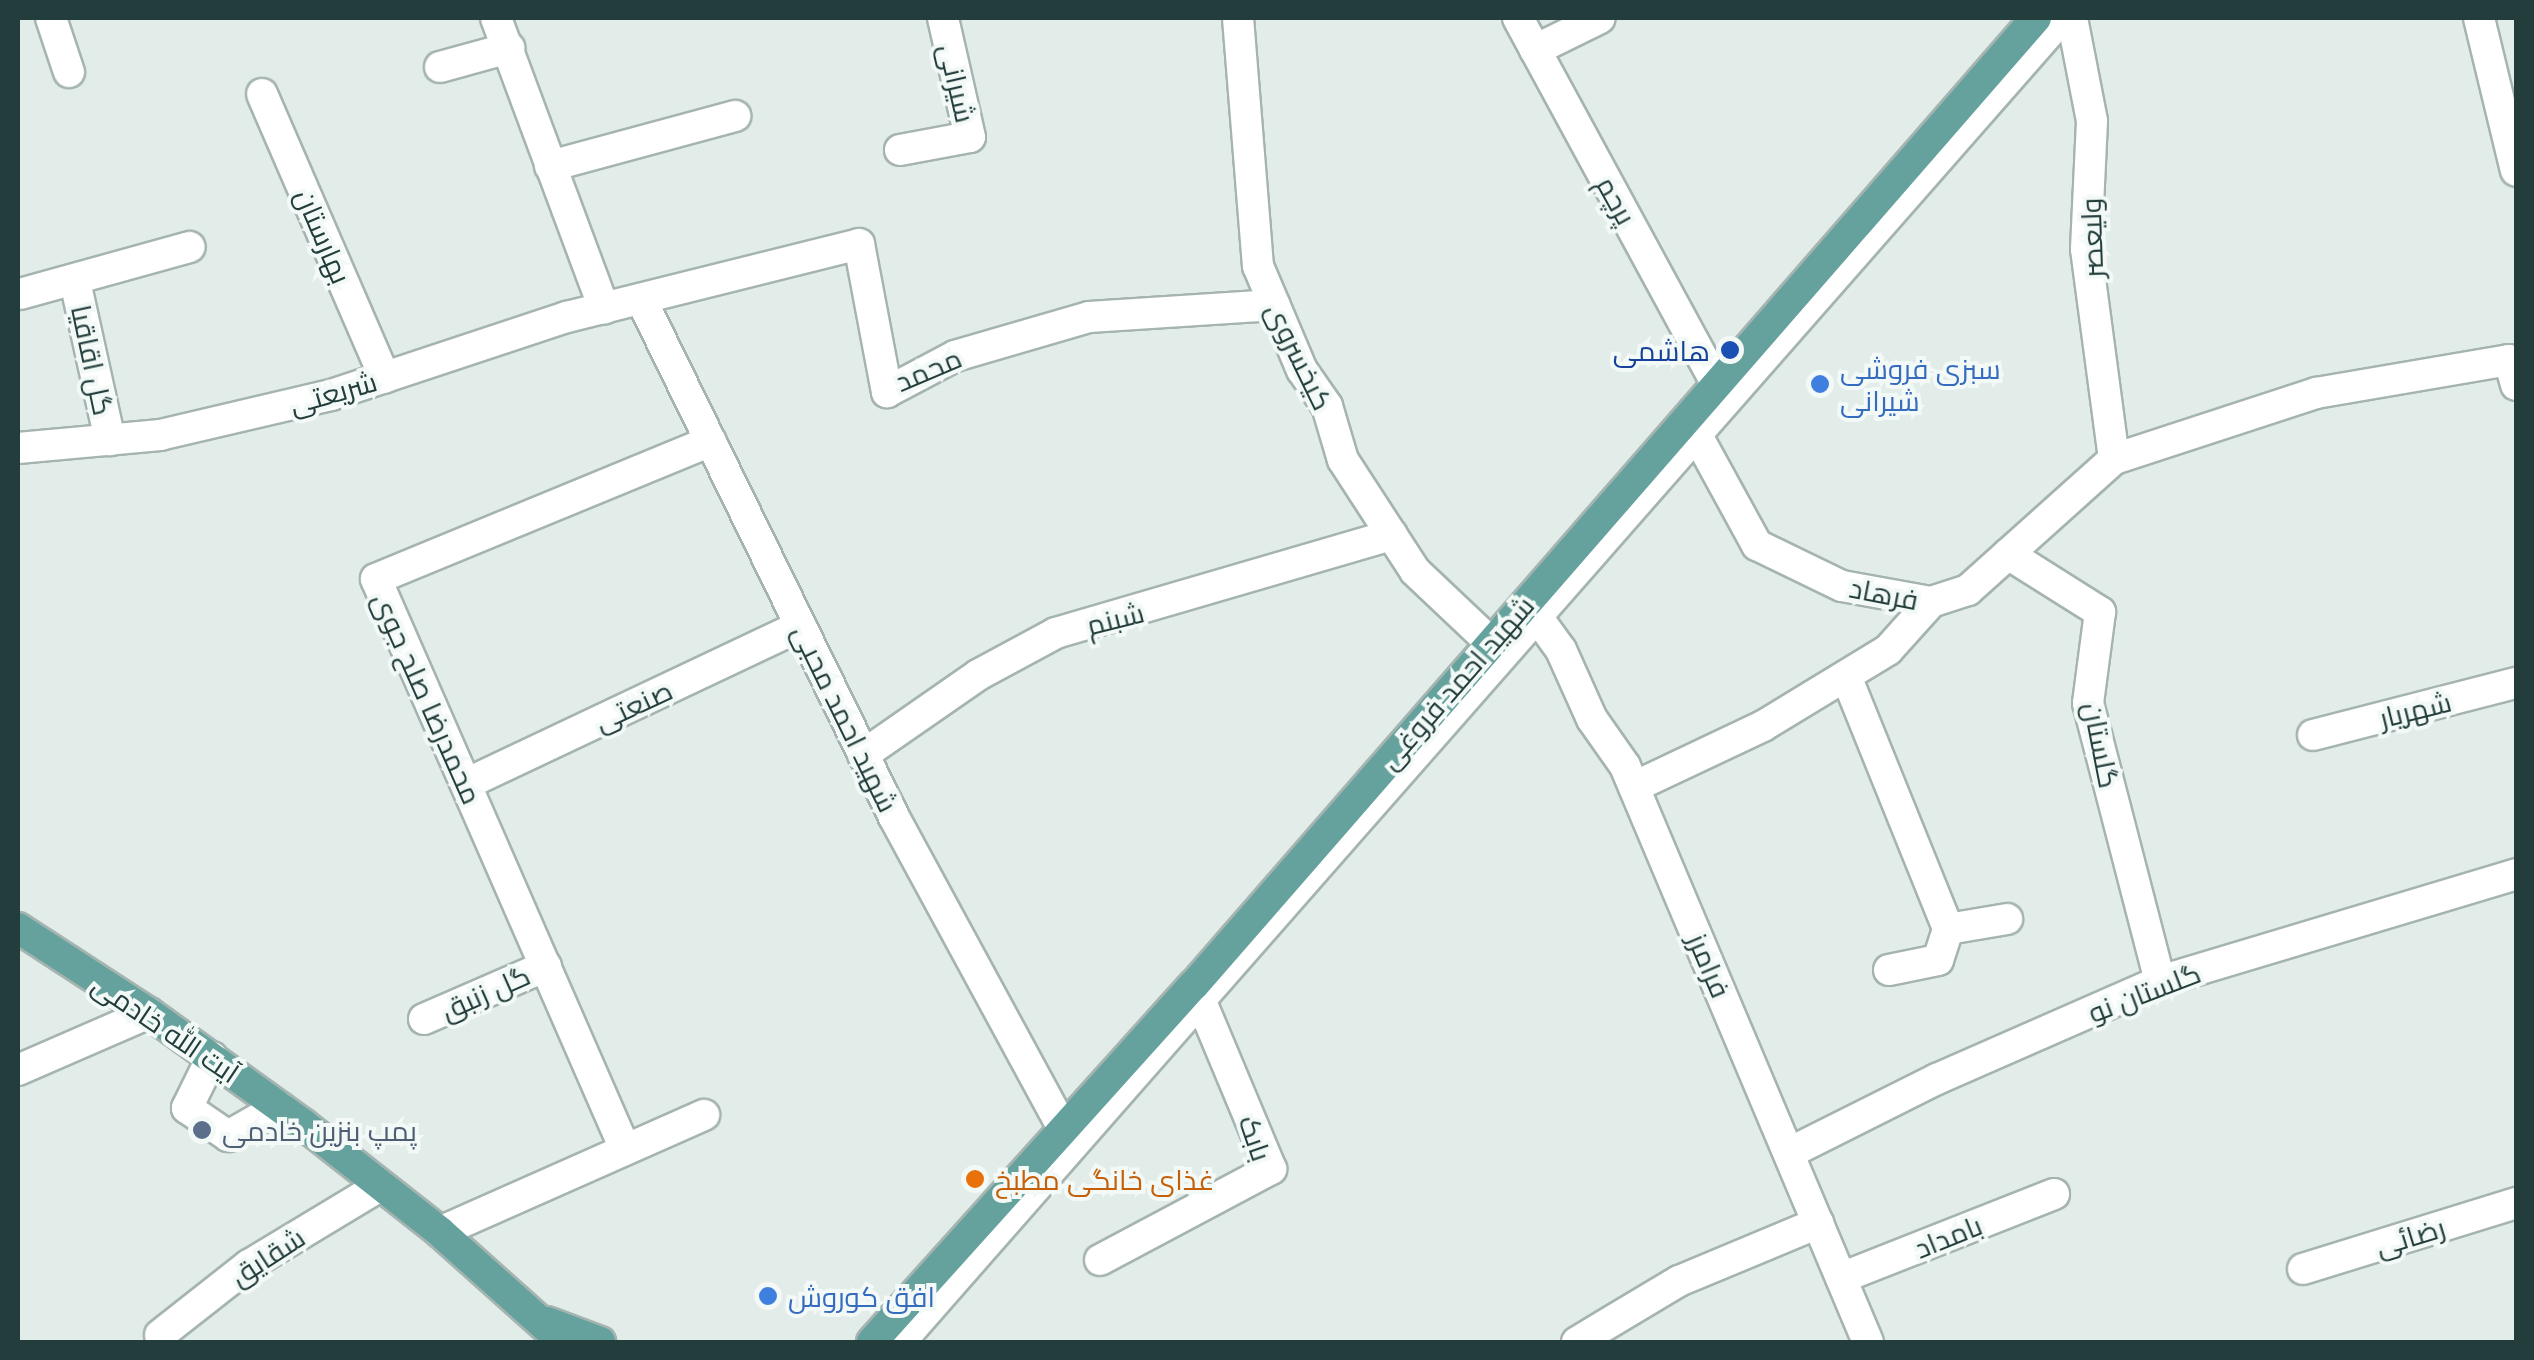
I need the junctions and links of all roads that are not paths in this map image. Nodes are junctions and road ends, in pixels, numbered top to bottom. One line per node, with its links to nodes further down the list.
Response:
1 (51, 18): 14 (street)
2 (496, 18): 11 (street)
3 (943, 18): 17 (street, شیرانی)
4 (1238, 18): 24 (street, کیخسروی)
5 (1518, 18): 12 (street, پرچم)
6 (1600, 18): 12 (street)
7 (2036, 18): 28 (main road, شهید احمد فروغی)
8 (2062, 18): 76 (street, شهید احمد فروغی)
9 (2072, 18): 33 (street, ولیعصر)
10 (2479, 18): 19 (street)
11 (509, 48): 13 (street); 18 (street)
12 (1535, 50): 28 (street, پرچم)
13 (440, 66)
14 (69, 72)
15 (262, 94): 27 (street, بهارستان)
16 (735, 116): 18 (street)
17 (900, 150)
18 (550, 166): 25 (street)
19 (2516, 171)
20 (190, 247): 21 (street, گل اقاقیا)
21 (75, 282): 22 (street, گل اقاقیا); 30 (street, گل اقاقیا)
22 (20, 294)
23 (641, 299): 24 (street, محمد); 25 (street, شریعتی); 31 (street, شهید احمد محبی)
24 (1275, 305): 34 (street, کیخسروی)
25 (604, 309): 27 (street, شریعتی)
26 (2513, 372): 33 (street)
27 (385, 378): 30 (street, شریعتی)
28 (1716, 382): 29 (main road, شهید احمد فروغی)
29 (1687, 416): 36 (main road, شهید احمد فروغی); 37 (street, فرهاد)
30 (110, 440): 32 (street, شریعتی)
31 (711, 442): 38 (street, شهید احمد محبی); 44 (street, محمدرضا صلح جوی)
32 (18, 448)
33 (2114, 459): 35 (street, فرهاد)
34 (1392, 536): 39 (street, کیخسروی); 43 (street, شبنم)
35 (2008, 554): 37 (street, فرهاد); 52 (street, گلستان)
36 (1526, 602): 39 (main road, شهید احمد فروغی); 45 (street, فرامرز)
37 (1931, 602): 40 (street)
38 (800, 626): 43 (street, شهید احمد محبی); 44 (street, صنعتی)
39 (1490, 642): 53 (main road, شهید احمد فروغی)
40 (1846, 676): 45 (street); 49 (street)
41 (2516, 683): 42 (street, شهریار)
42 (2312, 735)
43 (863, 755): 60 (street, شهید احمد محبی)
44 (466, 784): 50 (street, محمدرضا صلح جوی)
45 (1634, 787): 62 (street, فرامرز)
46 (2516, 874): 52 (street, گلستان نو)
47 (2007, 919): 49 (street)
48 (18, 928): 54 (main road, آیت الله خادمی)
49 (1948, 929): 51 (street)
50 (546, 966): 55 (street, گل زنبق); 61 (street, محمدرضا صلح جوی)
51 (1889, 970)
52 (2160, 981): 62 (street, گلستان نو)
53 (1194, 985): 60 (main road, شهید احمد فروغی); 68 (street, بابک)
54 (149, 1012): 56 (main road, آیت الله خادمی); 57 (street)
55 (424, 1018)
56 (212, 1057): 58 (main road, آیت الله خادمی); 58 (street)
57 (18, 1070)
58 (279, 1107): 63 (main road, آیت الله خادمی)
59 (704, 1115): 61 (street)
60 (1064, 1130): 71 (main road, شهید احمد فروغی)
61 (625, 1149): 67 (street)
62 (1789, 1153): 66 (street, فرامرز)
63 (380, 1186): 67 (main road, آیت الله خادمی); 73 (street, شقایق)
64 (2054, 1194): 70 (street, بامداد)
65 (2516, 1204): 69 (street, رضائی)
66 (1818, 1223): 70 (street, فرامرز); 78 (street)
67 (440, 1232): 72 (main road, آیت الله خادمی)
68 (1100, 1260)
69 (2303, 1268)
70 (1841, 1278): 79 (street, فرامرز)
71 (906, 1306): 75 (main road, شهید احمد فروغی); 77 (street)
72 (553, 1332): 74 (main road, آیت الله خادمی)
73 (160, 1335)
74 (600, 1342)
75 (871, 1342)
76 (900, 1342)
77 (925, 1342)
78 (1577, 1342)
79 (1868, 1342)

